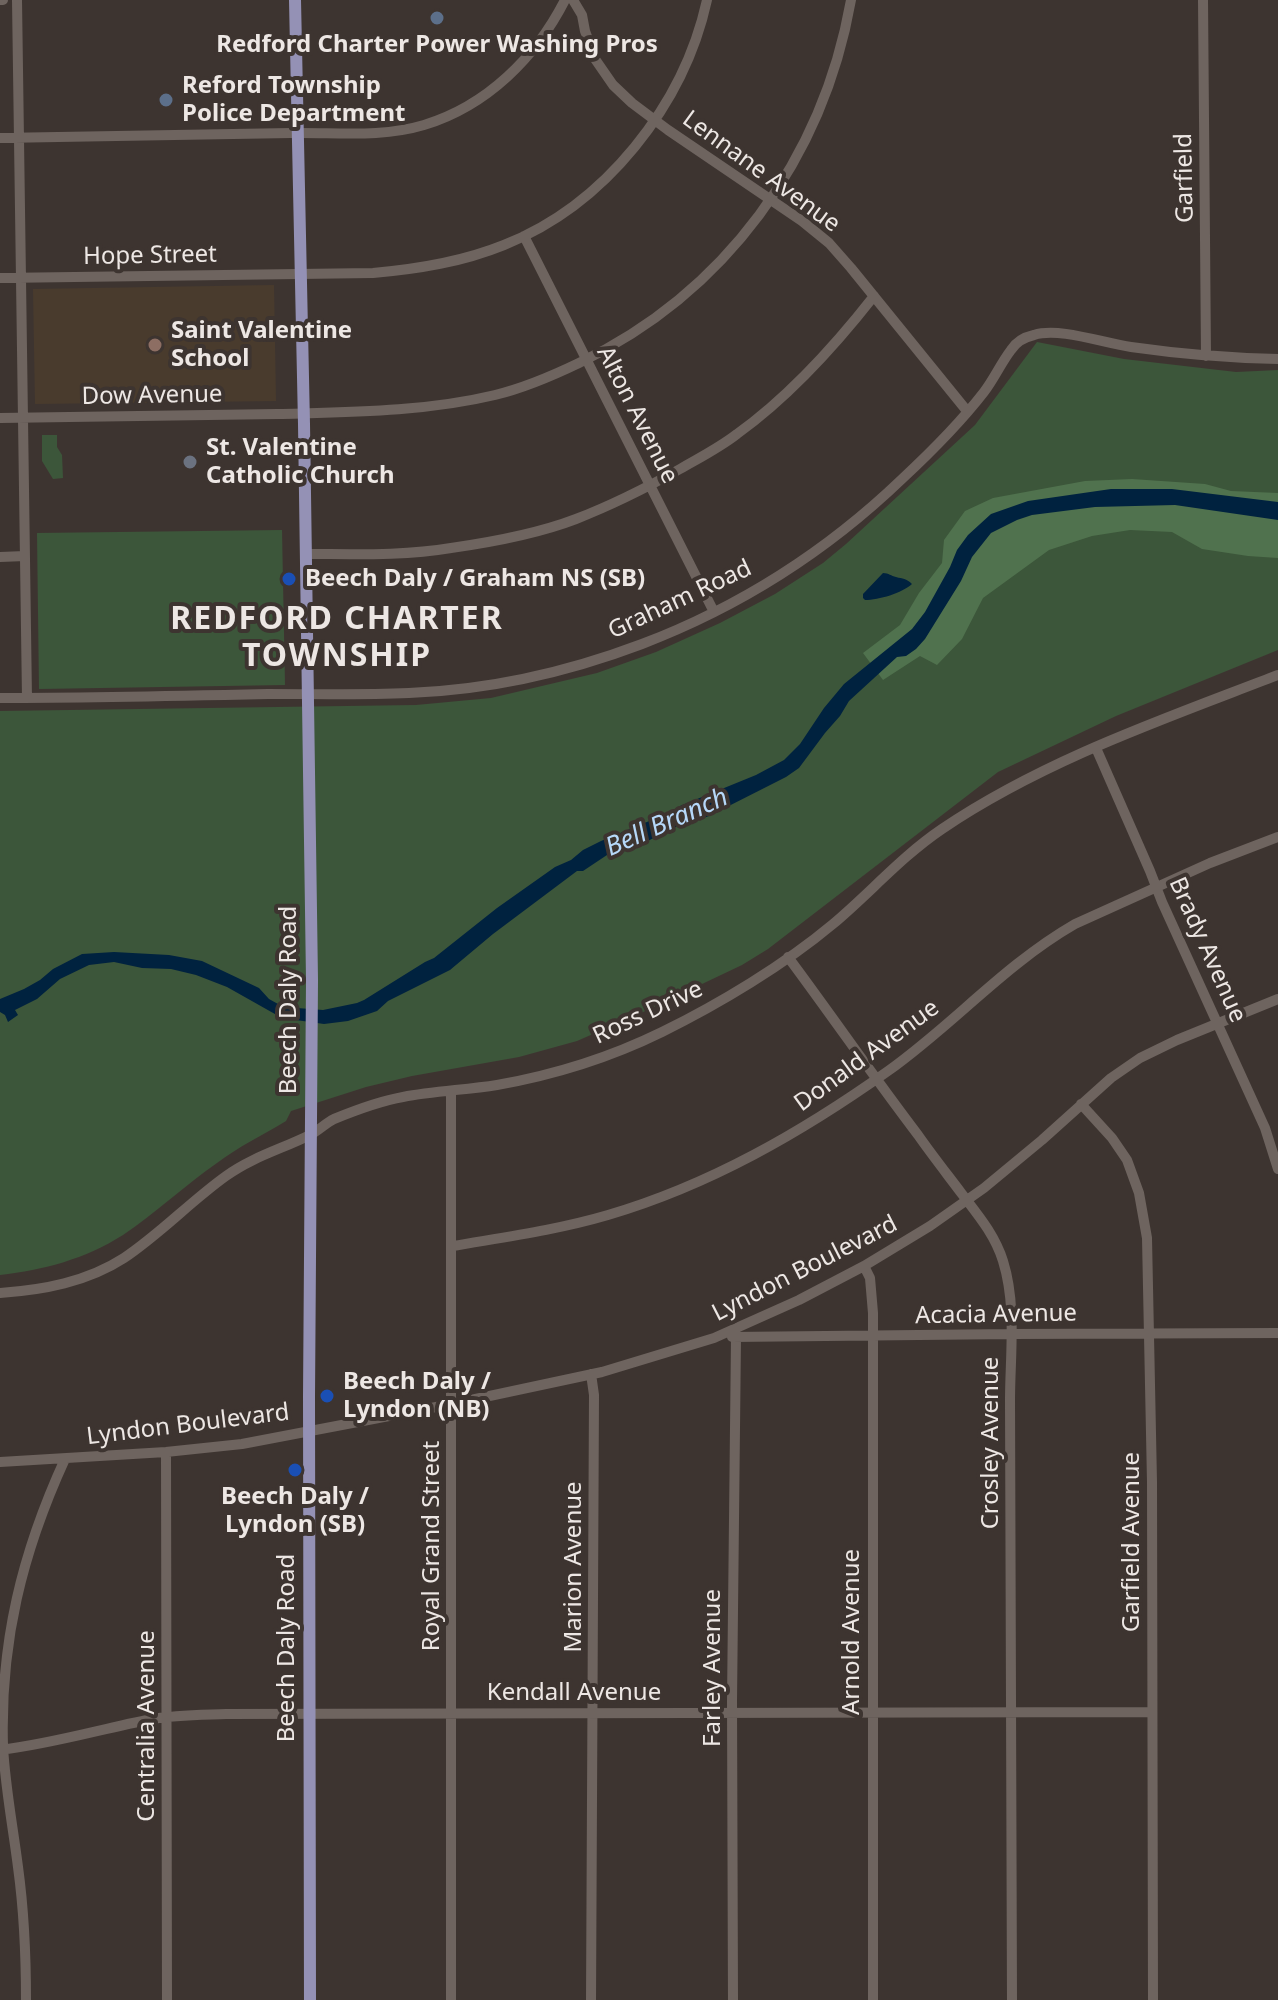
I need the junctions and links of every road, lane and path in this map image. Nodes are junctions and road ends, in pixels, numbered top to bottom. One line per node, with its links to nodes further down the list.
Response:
1 (17, 0): 11 (street)
2 (295, 0): 9 (main road, Beech Daly Road)
3 (565, 0): 9 (street)
4 (573, 0): 8 (street, Lennane Avenue)
5 (707, 0): 8 (street, Hope Street)
6 (851, 0): 12 (street, Dow Avenue)
7 (1203, 0): 18 (street, Garfield)
8 (656, 120): 12 (street, Lennane Avenue); 13 (street, Hope Street)
9 (297, 132): 11 (street); 14 (main road, Beech Daly Road)
10 (0, 138): 11 (street)
11 (19, 138): 16 (street)
12 (771, 199): 17 (street, Lennane Avenue); 19 (street, Dow Avenue)
13 (524, 236): 14 (street, Hope Street); 19 (street, Alton Avenue)
14 (301, 273): 16 (street, Hope Street); 22 (main road, Beech Daly Road)
15 (0, 278): 16 (street, Hope Street)
16 (20, 278): 24 (street)
17 (874, 296): 21 (street, Lennane Avenue); 25 (street)
18 (1206, 356): 20 (street, Graham Road); 21 (street, Graham Road)
19 (587, 359): 22 (street, Dow Avenue); 25 (street, Alton Avenue)
20 (1278, 359)
21 (967, 411): 29 (street, Graham Road)
22 (304, 413): 24 (street, Dow Avenue); 26 (main road, Beech Daly Road)
23 (0, 418): 24 (street, Dow Avenue)
24 (23, 418): 27 (street)
25 (650, 485): 26 (street); 29 (street, Alton Avenue)
26 (305, 554): 31 (main road, Beech Daly Road)
27 (25, 556): 28 (street); 33 (street)
28 (0, 557)
29 (714, 612): 31 (street, Graham Road)
30 (1278, 675): 34 (street, Ross Drive)
31 (308, 694): 33 (street, Graham Road); 43 (main road, Beech Daly Road)
32 (0, 698): 33 (street, Graham Road)
33 (27, 698)
34 (1096, 748): 36 (street, Brady Avenue); 37 (street, Ross Drive)
35 (1278, 837): 36 (street, Donald Avenue)
36 (1156, 887): 39 (street, Brady Avenue); 40 (street, Donald Avenue)
37 (788, 957): 40 (street, Crosley Avenue); 41 (street, Ross Drive)
38 (1278, 999): 39 (street, Lyndon Boulevard)
39 (1218, 1024): 42 (street, Lyndon Boulevard); 44 (street, Brady Avenue)
40 (876, 1079): 45 (street, Crosley Avenue); 46 (street, Donald Avenue)
41 (451, 1091): 43 (street, Ross Drive); 46 (street, Royal Grand Street)
42 (1081, 1104): 45 (street, Lyndon Boulevard); 51 (street, Garfield Avenue)
43 (312, 1134): 48 (street, Ross Drive); 57 (main road, Beech Daly Road)
44 (1278, 1169)
45 (967, 1201): 47 (street, Lyndon Boulevard); 50 (street, Crosley Avenue)
46 (453, 1246): 56 (street, Royal Grand Street)
47 (864, 1266): 52 (street, Arnold Avenue); 54 (street, Lyndon Boulevard)
48 (0, 1293)
49 (1278, 1333): 51 (street, Acacia Avenue)
50 (1012, 1334): 51 (street, Acacia Avenue); 52 (street, Acacia Avenue); 62 (street, Crosley Avenue)
51 (1150, 1334): 63 (street, Garfield Avenue)
52 (873, 1336): 53 (street, Acacia Avenue); 65 (street, Arnold Avenue)
53 (736, 1337): 54 (street, Acacia Avenue); 61 (street, Farley Avenue)
54 (714, 1338): 55 (street, Lyndon Boulevard)
55 (591, 1374): 56 (street, Lyndon Boulevard); 66 (street, Marion Avenue)
56 (452, 1404): 57 (street, Lyndon Boulevard); 64 (street, Royal Grand Street)
57 (309, 1431): 58 (street, Lyndon Boulevard); 67 (main road, Beech Daly Road)
58 (166, 1452): 59 (street, Lyndon Boulevard); 68 (street, Centralia Avenue)
59 (65, 1459): 60 (street, Lyndon Boulevard); 69 (street)
60 (0, 1462)
61 (733, 1712): 65 (street, Kendall Avenue); 66 (street, Kendall Avenue); 75 (street, Farley Avenue)
62 (1012, 1712): 63 (street, Kendall Avenue); 65 (street, Kendall Avenue); 77 (street, Crosley Avenue)
63 (1152, 1712): 78 (street, Garfield Avenue)
64 (452, 1713): 66 (street, Kendall Avenue); 67 (street, Kendall Avenue); 73 (street, Royal Grand Street)
65 (872, 1713): 76 (street, Arnold Avenue)
66 (593, 1714): 74 (street, Marion Avenue)
67 (309, 1715): 68 (street, Kendall Avenue); 72 (main road, Beech Daly Road)
68 (167, 1717): 69 (street, Kendall Avenue); 71 (street, Centralia Avenue)
69 (1, 1750): 70 (street)
70 (26, 2000)
71 (167, 2000)
72 (310, 2000)
73 (451, 2000)
74 (591, 2000)
75 (733, 2000)
76 (873, 2000)
77 (1012, 2000)
78 (1153, 2000)

